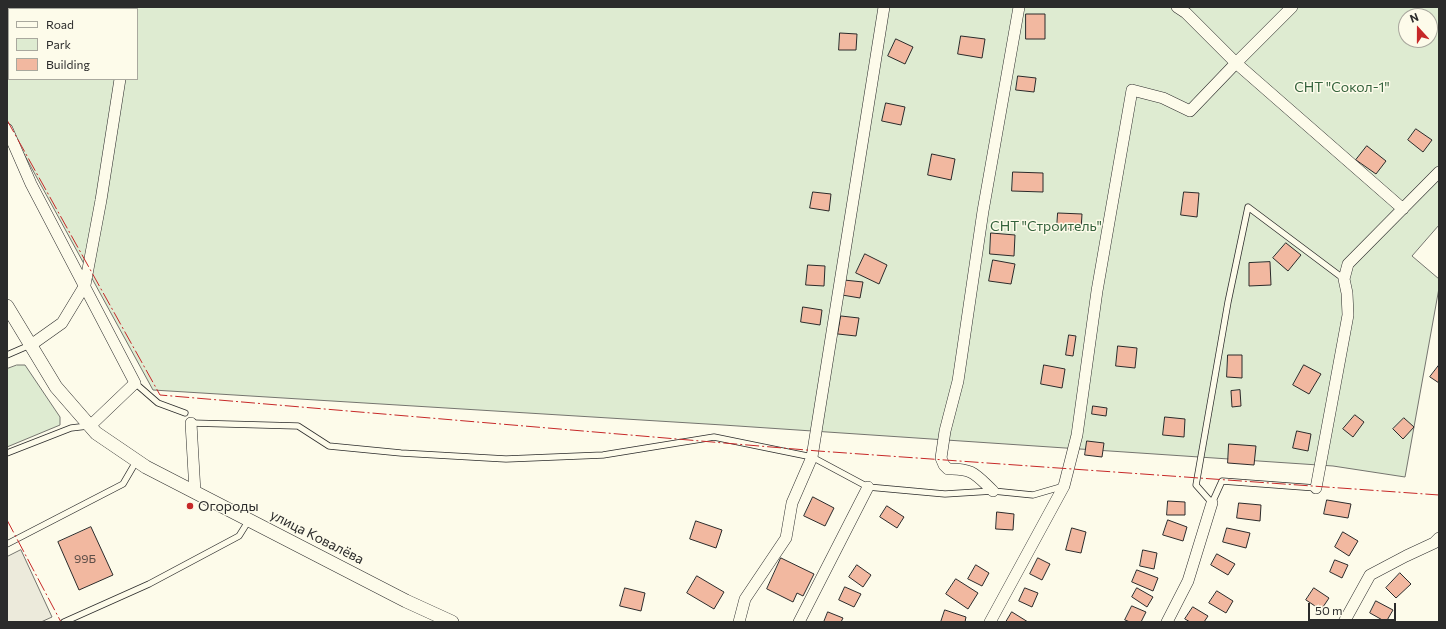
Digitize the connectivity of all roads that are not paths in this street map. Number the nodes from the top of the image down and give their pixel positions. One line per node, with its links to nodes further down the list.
1 (884, 7): 20 (street)
2 (1019, 7): 25 (street)
3 (1177, 7): 5 (street)
4 (1292, 7): 5 (street)
5 (1236, 63): 9 (street); 22 (street)
6 (120, 80): 11 (street)
7 (7, 129): 11 (street)
8 (1439, 172): 9 (street)
9 (1403, 209): 10 (street)
10 (1344, 279): 24 (street); 27 (lane)
11 (85, 285): 13 (street); 15 (street)
12 (7, 306): 13 (street, улица Ковалёва)
13 (31, 345): 14 (lane); 18 (street, улица Ковалёва)
14 (7, 355)
15 (135, 383): 16 (lane); 18 (street)
16 (185, 413)
17 (191, 423): 20 (lane); 26 (street)
18 (90, 426): 19 (lane); 21 (street, улица Ковалёва)
19 (7, 453)
20 (812, 457): 23 (lane); 33 (street)
21 (137, 460): 26 (street, улица Ковалёва); 30 (lane)
22 (1064, 486): 25 (lane); 35 (street)
23 (868, 487): 25 (lane); 34 (street)
24 (1316, 488): 27 (lane)
25 (993, 491)
26 (195, 492): 28 (street, улица Ковалёва)
27 (1212, 503): 36 (street)
28 (249, 520): 31 (street, улица Ковалёва); 32 (lane)
29 (1439, 538): 37 (street)
30 (7, 544)
31 (444, 620)
32 (64, 622)
33 (739, 622)
34 (799, 622)
35 (990, 622)
36 (1167, 622)
37 (1344, 622)

